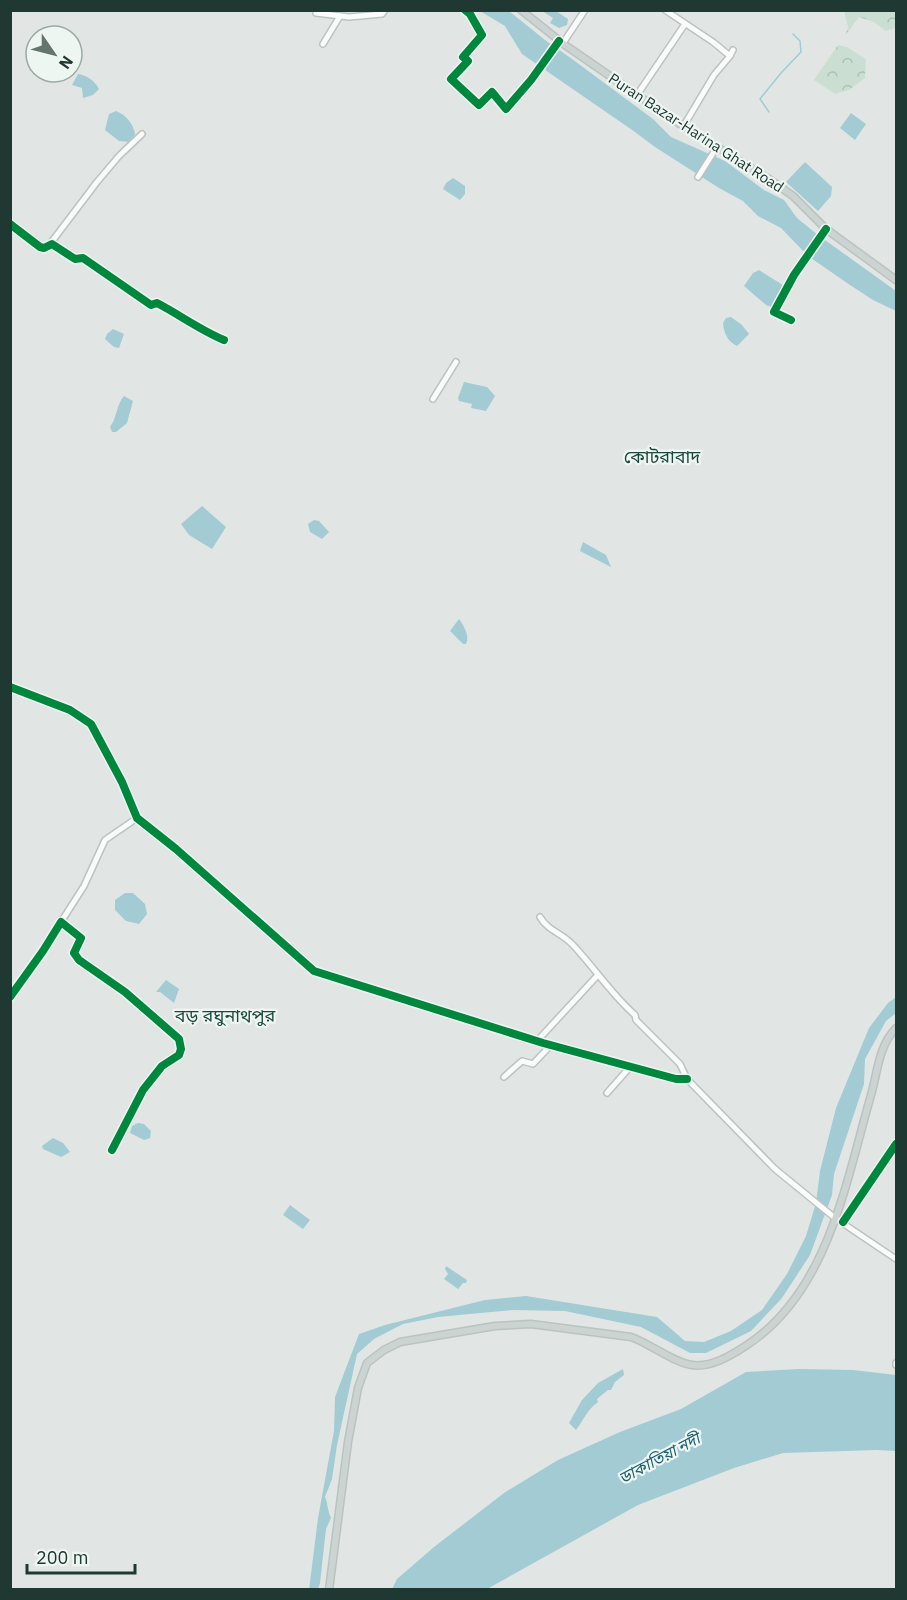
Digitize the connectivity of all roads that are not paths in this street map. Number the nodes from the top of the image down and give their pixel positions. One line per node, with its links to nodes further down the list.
1 (385, 10): 8 (street)
2 (465, 10): 10 (street)
3 (521, 10): 10 (main road, Puran Bazar-Harina Ghat Road)
4 (585, 10): 10 (street)
5 (664, 10): 9 (street)
6 (328, 12): 7 (street); 8 (street)
7 (316, 13)
8 (340, 16): 11 (street)
9 (685, 24): 12 (street); 13 (street)
10 (561, 42): 12 (main road, Puran Bazar-Harina Ghat Road)
11 (323, 44)
12 (638, 95): 13 (main road, Puran Bazar-Harina Ghat Road)
13 (683, 127): 15 (main road, Puran Bazar-Harina Ghat Road)
14 (142, 134): 19 (street)
15 (717, 147): 16 (street); 18 (main road, Puran Bazar-Harina Ghat Road)
16 (698, 177)
17 (10, 224): 19 (street)
18 (826, 229): 20 (main road, Puran Bazar-Harina Ghat Road); 21 (street)
19 (50, 244): 22 (street)
20 (897, 280)
21 (791, 320)
22 (224, 340)
23 (456, 362): 24 (street)
24 (433, 399)
25 (10, 687): 26 (street)
26 (137, 818): 28 (street); 32 (street)
27 (540, 917): 29 (street)
28 (61, 922): 30 (street); 39 (street)
29 (597, 976): 32 (street); 36 (street)
30 (10, 997)
31 (897, 1028): 40 (main road)
32 (538, 1040): 33 (street)
33 (551, 1045): 34 (street); 35 (street)
34 (630, 1067): 36 (street); 37 (street)
35 (504, 1077)
36 (687, 1080): 40 (street)
37 (607, 1093)
38 (897, 1144): 41 (street)
39 (112, 1150)
40 (835, 1218): 41 (street); 43 (main road)
41 (843, 1222): 42 (street)
42 (897, 1259)
43 (329, 1590)

